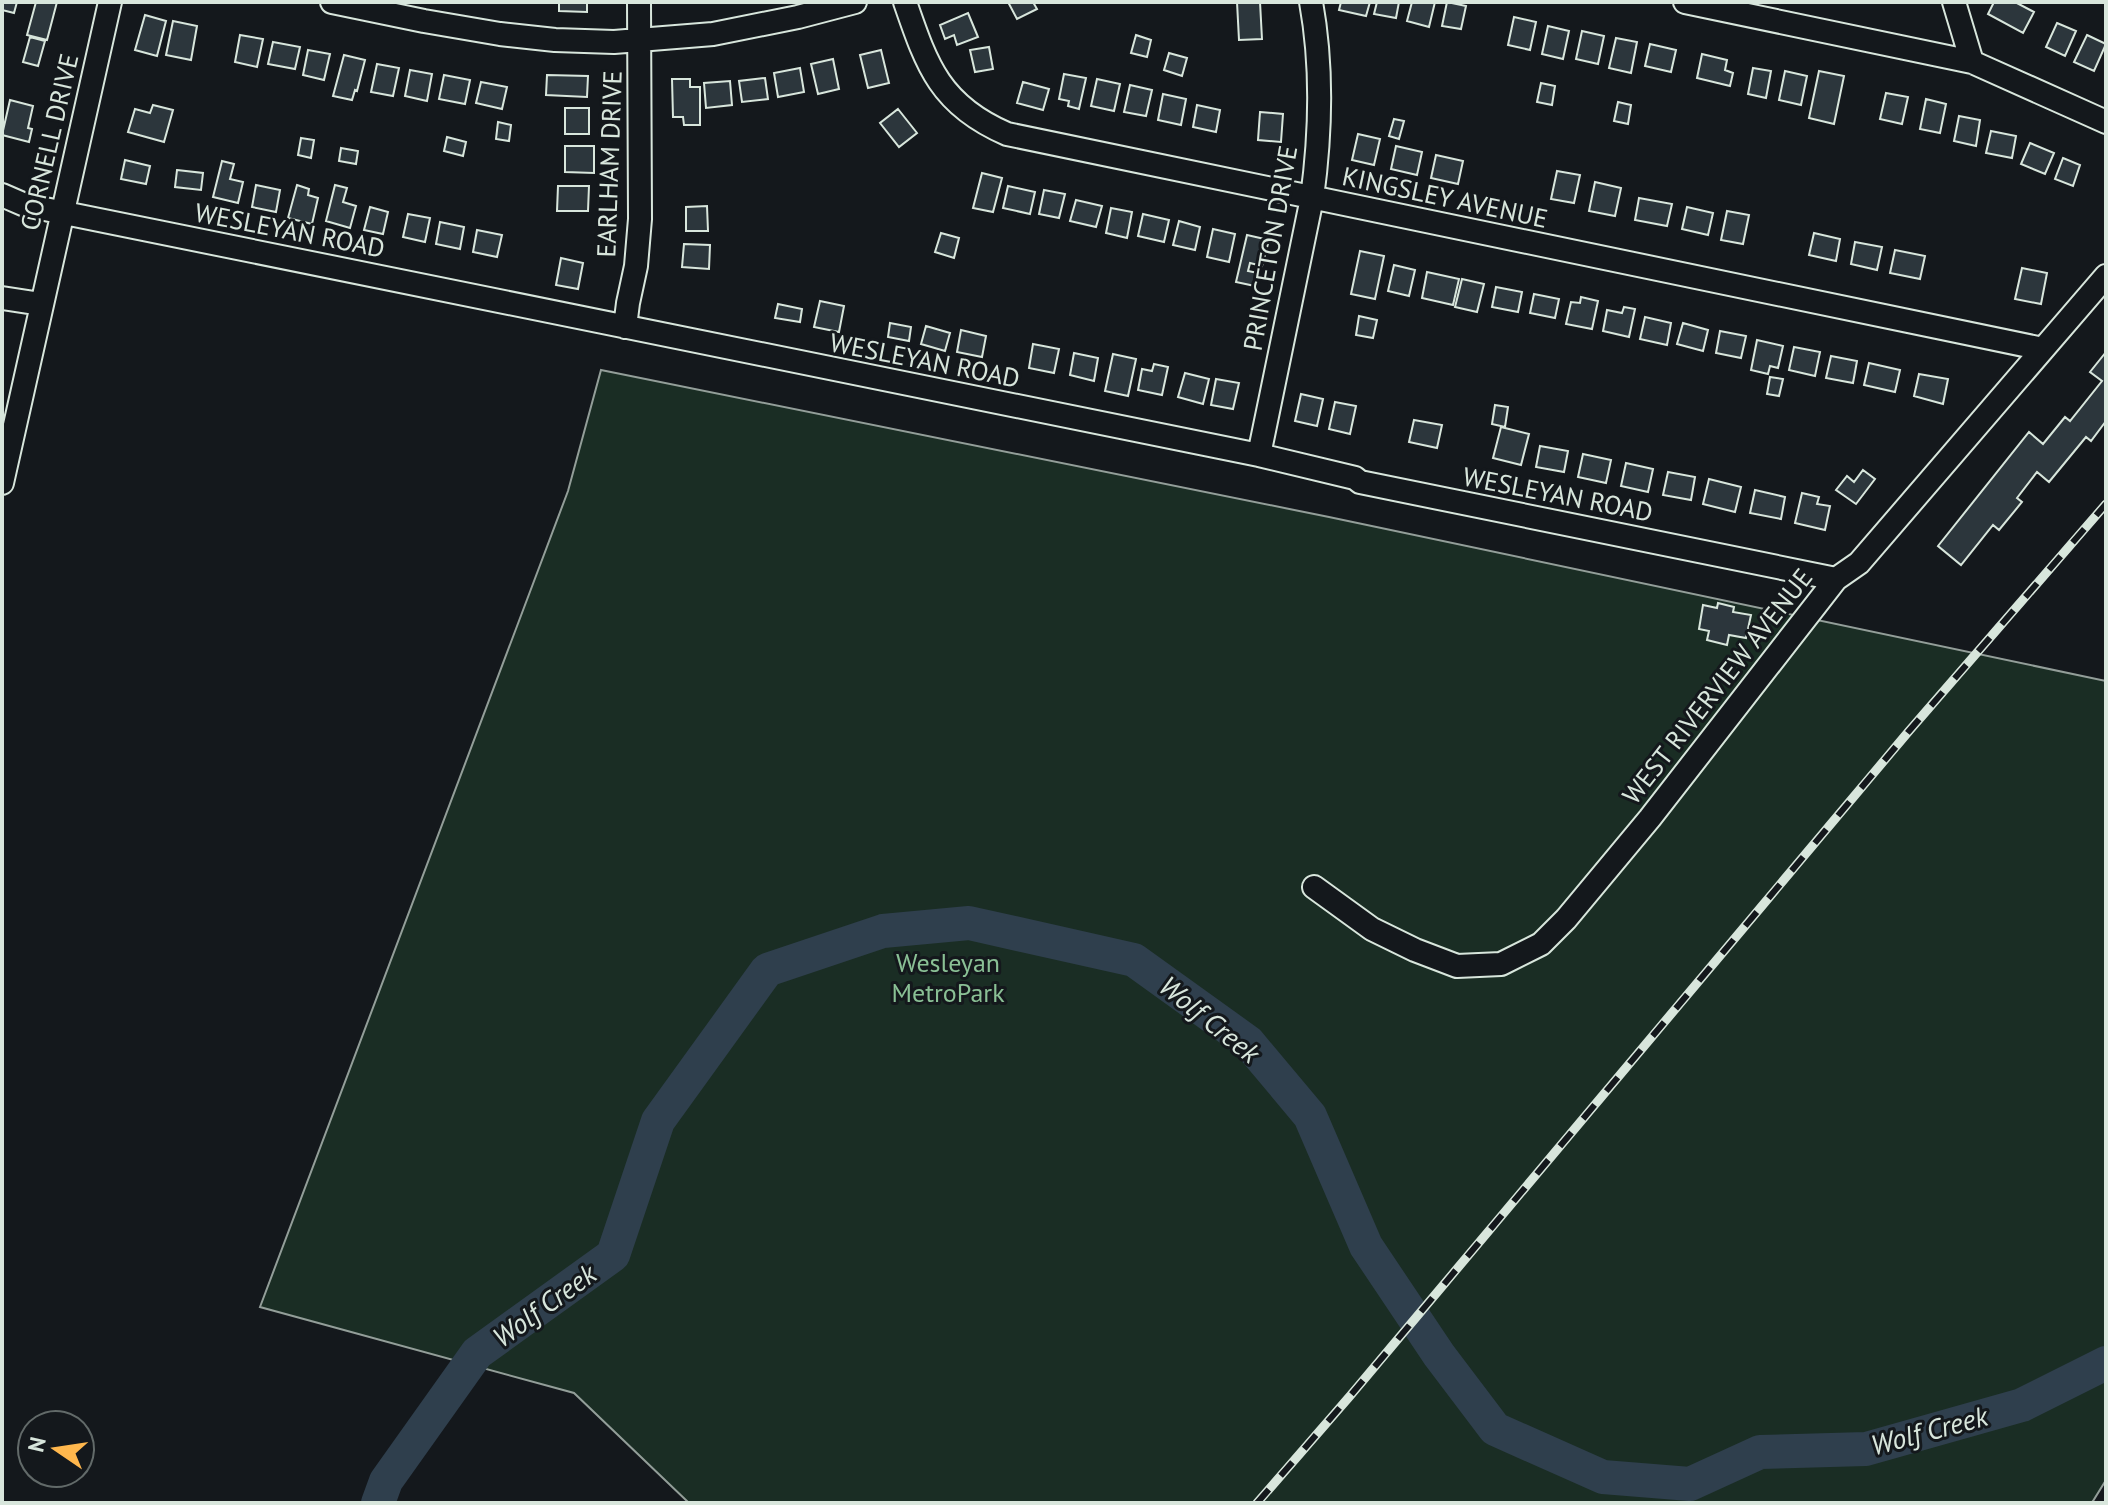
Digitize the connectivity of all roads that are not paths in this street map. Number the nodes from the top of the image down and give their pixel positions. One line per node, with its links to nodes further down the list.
1 (110, 2): 14 (street, CORNELL DRIVE)
2 (332, 2): 9 (street)
3 (639, 2): 9 (street, EARLHAM DRIVE)
4 (855, 2): 9 (street)
5 (905, 2): 13 (street, KINGSLEY AVENUE)
6 (1311, 2): 13 (street, PRINCETON DRIVE)
7 (1685, 2): 10 (street)
8 (1954, 2): 10 (street)
9 (640, 39): 18 (street, EARLHAM DRIVE)
10 (1972, 62): 11 (street)
11 (2106, 122)
12 (2, 195): 14 (street, WESLEYAN ROAD)
13 (1312, 198): 19 (street, KINGSLEY AVENUE); 20 (street, PRINCETON DRIVE)
14 (62, 213): 17 (street, CORNELL DRIVE); 18 (street, WESLEYAN ROAD)
15 (2106, 276): 19 (street, WEST RIVERVIEW AVENUE)
16 (2, 298): 17 (street)
17 (41, 304): 21 (street, CORNELL DRIVE)
18 (625, 327): 20 (street, WESLEYAN ROAD)
19 (2043, 349): 22 (street, WEST RIVERVIEW AVENUE)
20 (1259, 455): 22 (street, WESLEYAN ROAD)
21 (2, 483)
22 (1836, 579): 23 (street, WEST RIVERVIEW AVENUE)
23 (1314, 887)

